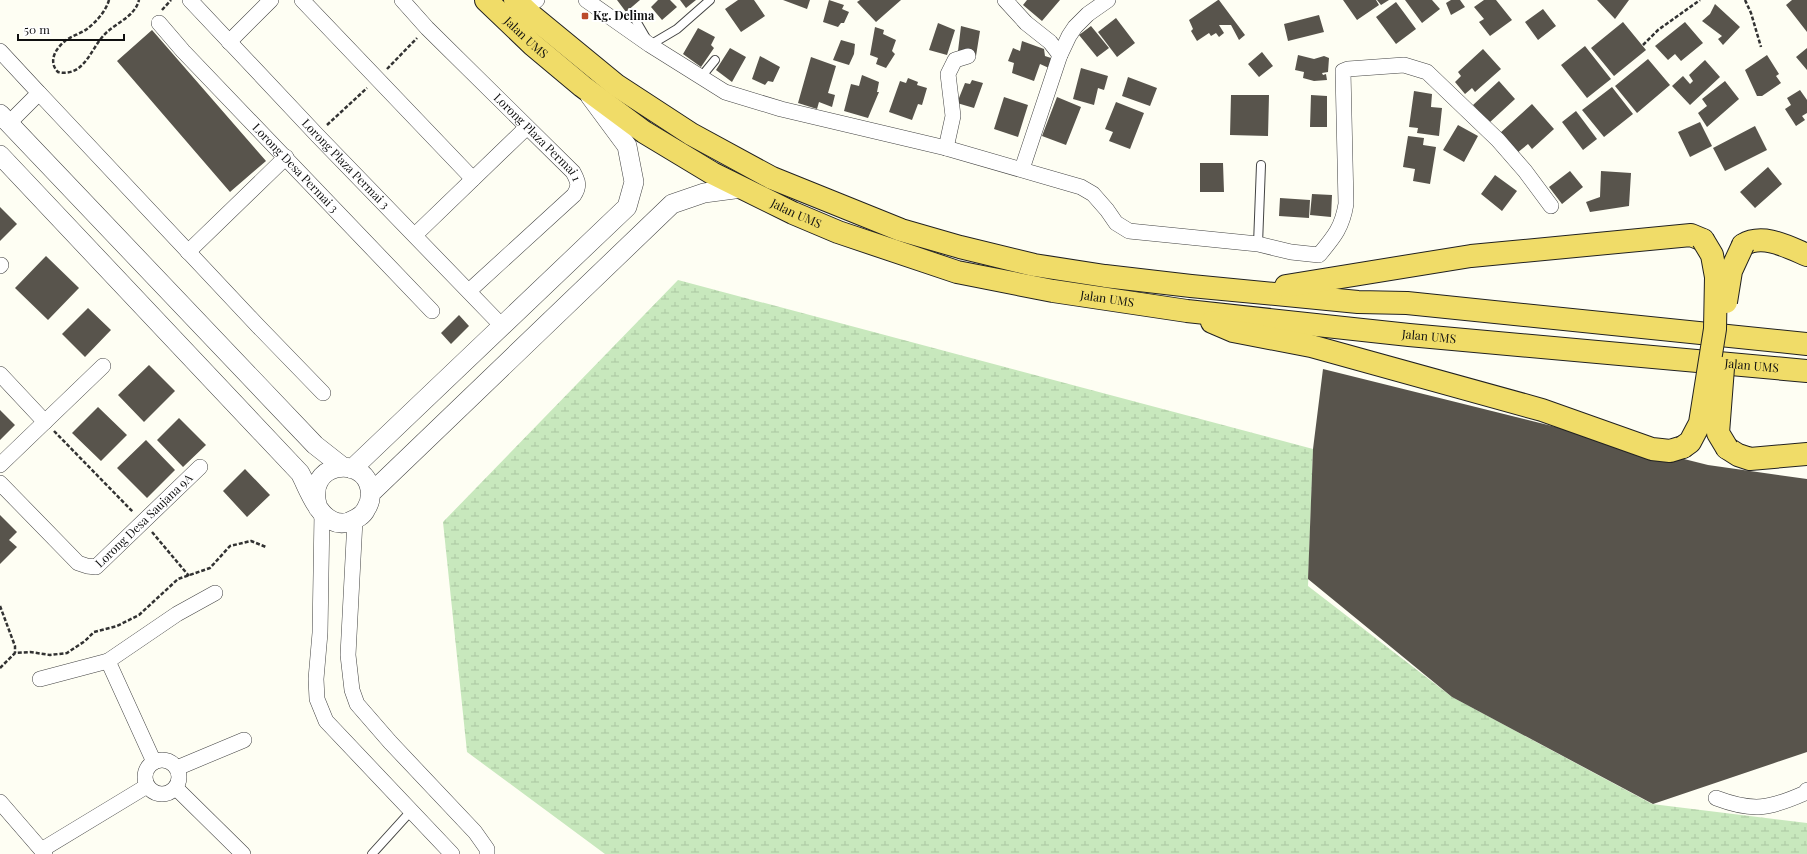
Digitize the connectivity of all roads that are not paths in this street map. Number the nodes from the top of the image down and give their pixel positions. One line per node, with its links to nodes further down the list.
1 (190, 0): 13 (street, Lorong Plaza Permai 3)
2 (271, 0): 13 (street)
3 (302, 0): 29 (street)
4 (402, 0): 23 (street, Lorong Plaza Permai 1)
5 (486, 0): 20 (highway, Jalan UMS)
6 (586, 0): 14 (street)
7 (710, 0): 14 (lane)
8 (1005, 0): 16 (street)
9 (1108, 0): 16 (street)
10 (526, 3): 37 (highway, Jalan UMS)
11 (632, 14): 14 (lane)
12 (159, 23): 26 (street, Lorong Desa Permai 3)
13 (229, 42): 32 (street, Lorong Plaza Permai 3)
14 (650, 45): 19 (street)
15 (0, 51): 21 (street)
16 (1060, 55): 28 (street)
17 (968, 56): 24 (street)
18 (715, 60): 19 (lane)
19 (701, 77): 24 (street)
20 (582, 86): 30 (highway, Jalan UMS); 40 (street)
21 (39, 93): 22 (street); 34 (street)
22 (4, 119): 50 (street)
23 (527, 127): 29 (street); 36 (street, Lorong Plaza Permai 1)
24 (946, 148): 28 (street)
25 (0, 155): 53 (street)
26 (286, 157): 34 (street); 38 (street, Lorong Desa Permai 3)
27 (1261, 165): 33 (lane)
28 (1022, 169): 33 (street)
29 (473, 179): 32 (street)
30 (742, 188): 39 (highway, Jalan UMS); 52 (street)
31 (1551, 206): 33 (street)
32 (415, 235): 36 (street, Lorong Plaza Permai 3)
33 (1258, 244)
34 (188, 252): 45 (street)
35 (1807, 255): 47 (highway, bridge)
36 (469, 292): 40 (street, Lorong Plaza Permai 3)
37 (1252, 292): 39 (highway, bridge); 41 (highway, Jalan UMS)
38 (432, 311)
39 (1187, 311): 43 (highway, Jalan UMS)
40 (502, 326): 50 (street)
41 (1807, 344)
42 (104, 366): 46 (street)
43 (1807, 371)
44 (0, 374): 46 (street)
45 (323, 393)
46 (45, 422): 48 (street)
47 (1807, 454)
48 (0, 465)
49 (200, 467): 51 (street, Lorong Desa Saujana 9A)
50 (347, 468): 52 (street); 53 (street)
51 (0, 483)
52 (370, 494): 54 (street)
53 (320, 510): 54 (street); 66 (street)
54 (355, 520): 71 (street)
55 (215, 593): 56 (street)
56 (108, 661): 57 (street); 59 (street)
57 (40, 679)
58 (244, 740): 60 (street)
59 (154, 762): 60 (street); 61 (street)
60 (177, 768): 62 (street)
61 (147, 786): 62 (street); 67 (street)
62 (176, 788): 68 (street)
63 (1807, 790): 64 (street)
64 (1716, 798)
65 (0, 802): 67 (street)
66 (411, 811): 69 (lane); 70 (street)
67 (44, 852)
68 (243, 854)
69 (372, 854)
70 (452, 854)
71 (487, 854)

